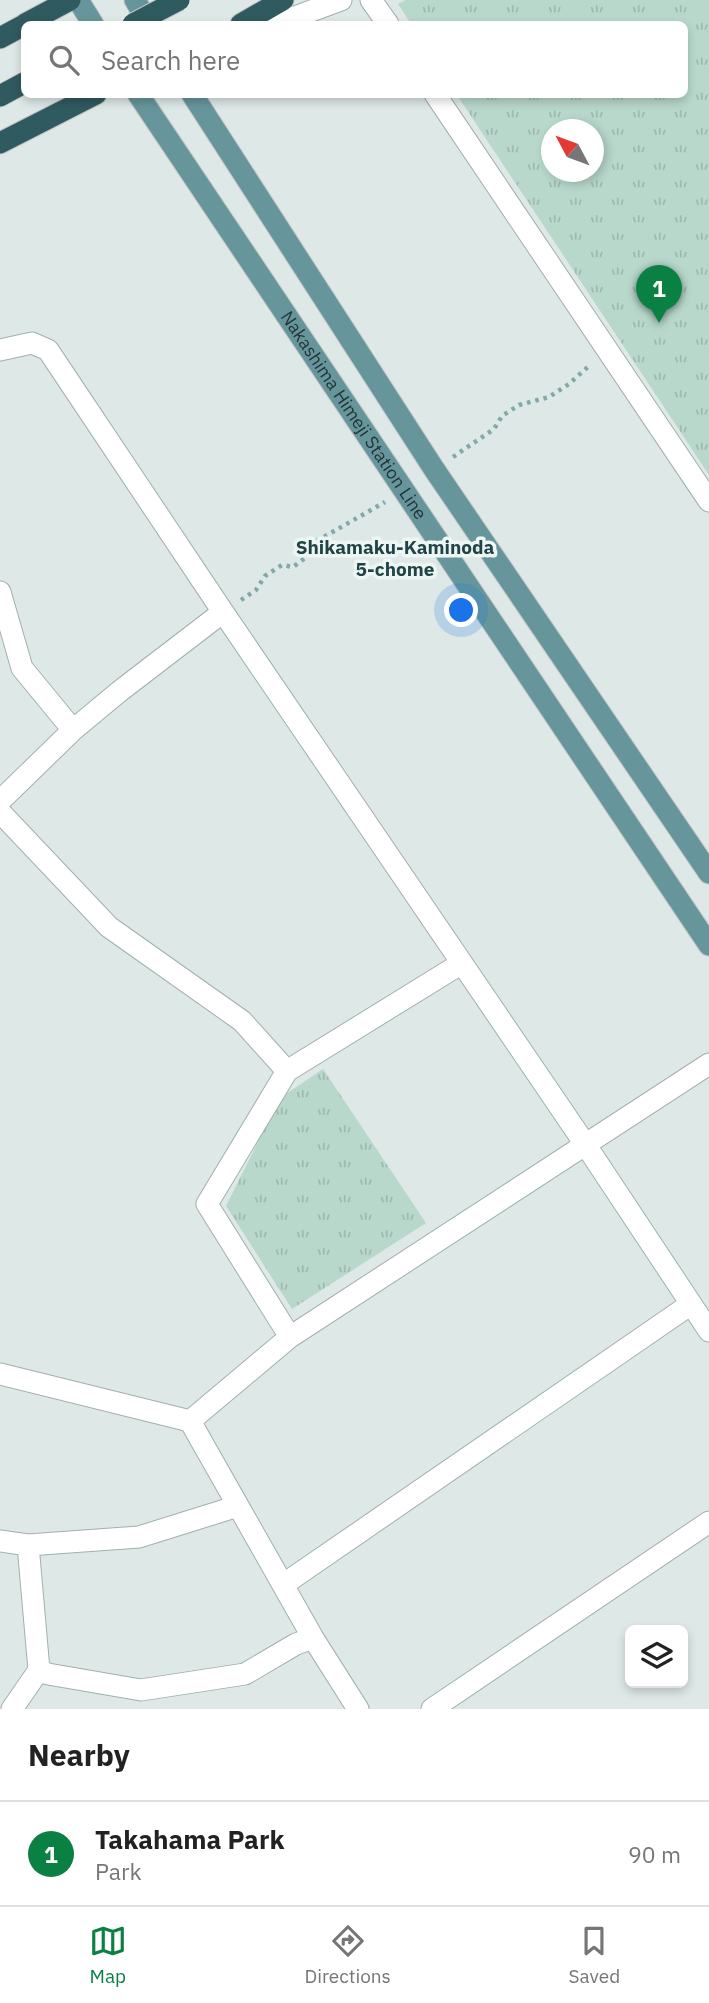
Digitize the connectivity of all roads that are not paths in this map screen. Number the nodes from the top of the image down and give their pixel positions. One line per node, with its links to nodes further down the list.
1 (70, 0): 8 (highway)
2 (78, 0): 9 (main road)
3 (135, 0): 11 (main road)
4 (179, 0): 10 (highway, bridge)
5 (283, 0): 12 (highway)
6 (341, 0): 13 (street)
7 (371, 0): 14 (street)
8 (32, 21)
9 (91, 21)
10 (139, 21)
11 (147, 21)
12 (246, 21)
13 (284, 21)
14 (386, 21)
15 (21, 27): 16 (highway)
16 (0, 38)
17 (21, 85): 18 (highway)
18 (0, 96)
19 (88, 98): 23 (highway)
20 (141, 98): 32 (main road, Nakashima Himeji Station Line)
21 (195, 98): 31 (main road, Nakashima Himeji Station Line)
22 (438, 98): 25 (street)
23 (0, 143)
24 (0, 350): 27 (street)
25 (709, 501)
26 (0, 592): 28 (street)
27 (222, 612): 28 (street); 33 (street)
28 (73, 730): 29 (street)
29 (0, 801)
30 (0, 812): 35 (street)
31 (709, 873)
32 (709, 945)
33 (462, 963): 35 (street); 36 (street)
34 (709, 1064): 36 (street)
35 (287, 1071): 39 (street)
36 (585, 1144): 37 (street); 39 (street)
37 (691, 1304): 38 (street); 46 (street)
38 (709, 1331)
39 (290, 1337): 41 (street)
40 (0, 1374): 41 (street)
41 (190, 1420): 42 (street)
42 (238, 1506): 45 (street); 46 (street)
43 (709, 1522): 51 (street)
44 (0, 1541): 45 (street)
45 (29, 1545): 48 (street)
46 (284, 1584): 47 (street)
47 (313, 1638): 48 (street); 50 (street)
48 (39, 1671): 49 (street)
49 (12, 1709)
50 (358, 1709)
51 (432, 1709)

